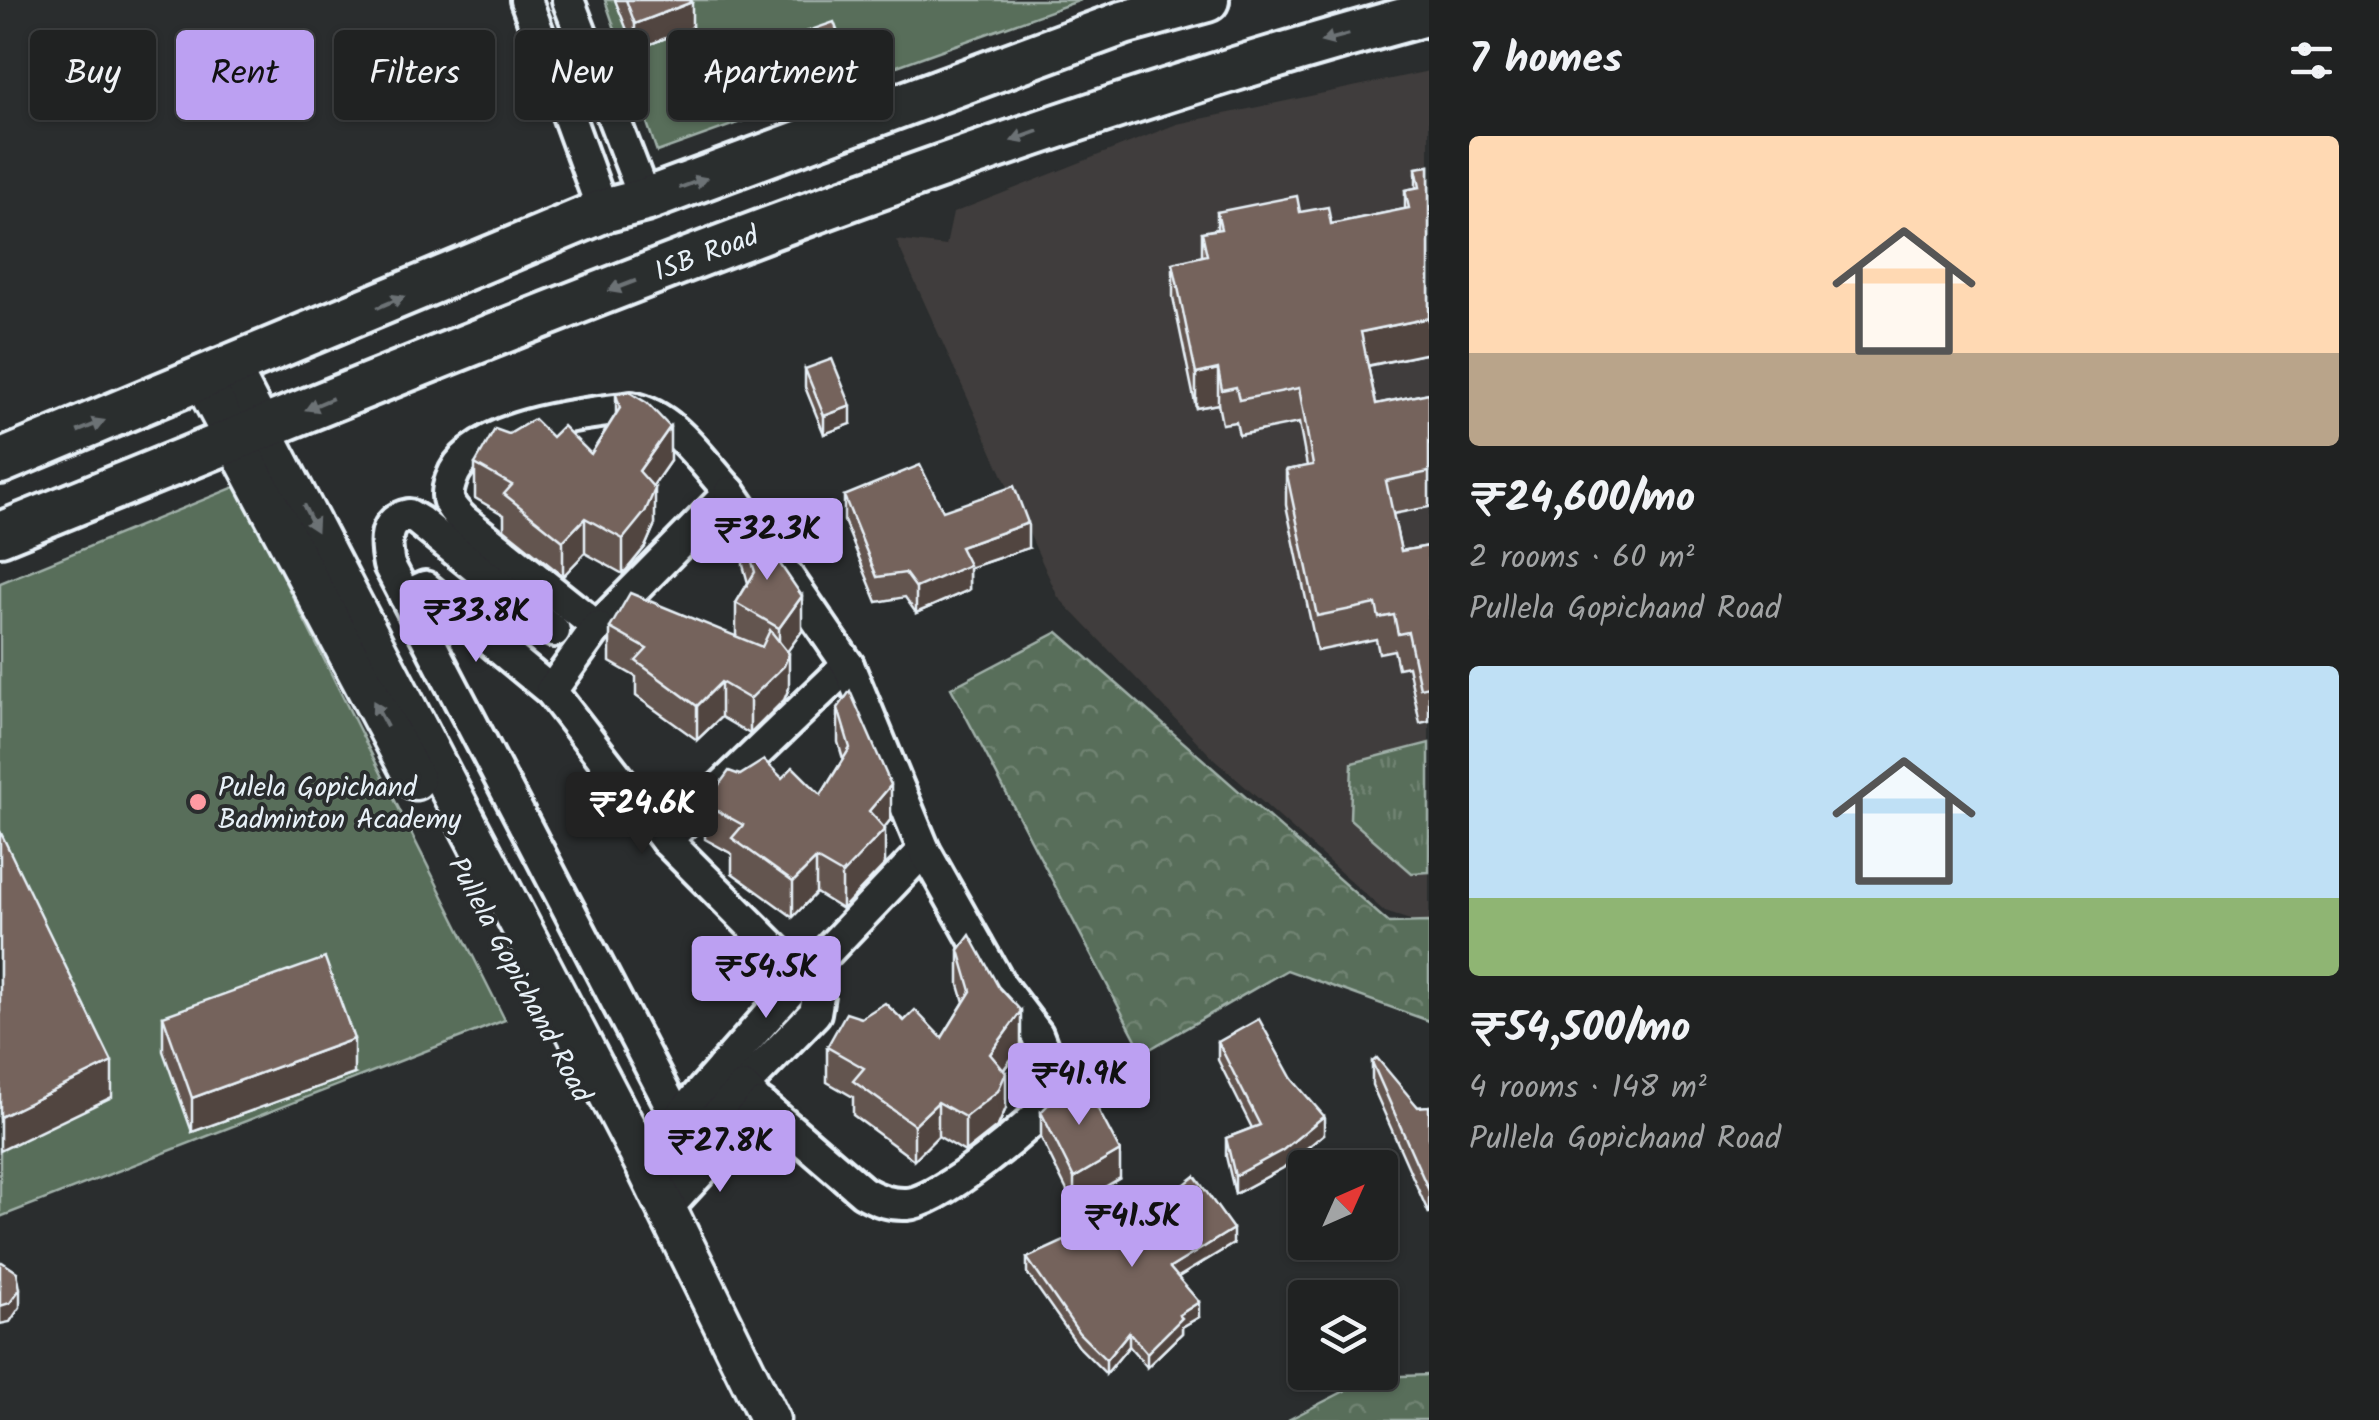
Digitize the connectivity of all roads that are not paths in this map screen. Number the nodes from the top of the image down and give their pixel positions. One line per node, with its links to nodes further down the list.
1 (526, 0): 6 (street)
2 (568, 0): 5 (street)
3 (1207, 0): 5 (main road, one-way to 3)
4 (1429, 12): 8 (main road, ISB Road, one-way to 8)
5 (645, 200): 6 (main road)
6 (603, 211): 7 (main road, one-way to 6)
7 (217, 376): 8 (street, Pullela Gopichand Road); 9 (main road, one-way to 7)
8 (249, 434): 11 (main road, ISB Road); 19 (street, Pullela Gopichand Road)
9 (0, 462)
10 (730, 492): 13 (street); 13 (street); 15 (street)
11 (0, 534)
12 (405, 596): 14 (street); 16 (street); 22 (street)
13 (598, 626): 16 (street)
14 (554, 630)
15 (848, 665): 17 (street); 18 (street)
16 (551, 690): 17 (street)
17 (666, 840): 20 (street)
18 (924, 850): 20 (street); 21 (street)
19 (520, 953): 23 (street, Pullela Gopichand Road); 23 (street, Pullela Gopichand Road)
20 (797, 984): 21 (street)
21 (742, 1087): 22 (street); 23 (street)
22 (678, 1118): 23 (street)
23 (659, 1203): 24 (street, Pullela Gopichand Road); 25 (street, Pullela Gopichand Road)
24 (750, 1420)
25 (770, 1420)

